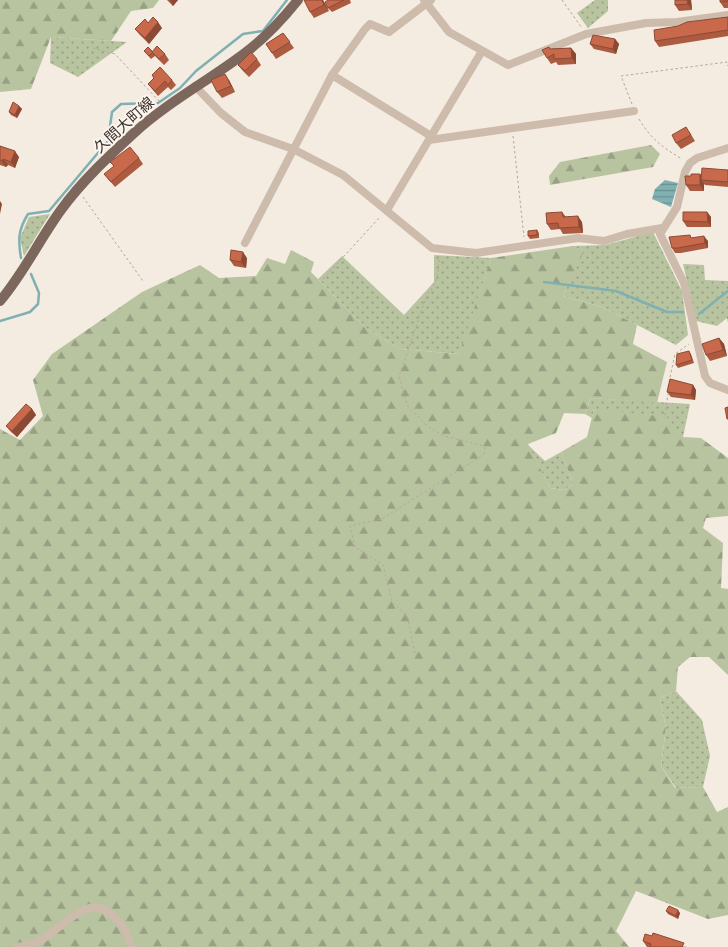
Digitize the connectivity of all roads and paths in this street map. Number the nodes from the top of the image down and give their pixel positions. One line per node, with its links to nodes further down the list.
1 (298, 0): 10 (main road, 久間大町線)
2 (562, 0): 5 (path)
3 (428, 1): 7 (street); 9 (street)
4 (728, 15): 5 (street)
5 (586, 34): 7 (street)
6 (93, 48): 11 (path)
7 (482, 51): 14 (street)
8 (728, 66): 12 (path)
9 (332, 75): 14 (street); 16 (street)
10 (195, 86): 16 (street); 18 (main road, 久間大町線)
11 (156, 98)
12 (634, 112): 13 (street); 17 (path)
13 (512, 128): 14 (street); 22 (path)
14 (430, 138): 19 (street)
15 (728, 148): 17 (street)
16 (293, 149): 19 (street); 21 (street)
17 (690, 163): 20 (street)
18 (78, 190): 25 (path); 26 (main road, 久間大町線)
19 (387, 210): 23 (street); 24 (path)
20 (662, 228): 22 (street); 27 (street)
21 (245, 243)
22 (525, 246): 23 (street)
23 (439, 250): 30 (path)
24 (323, 279)
25 (143, 281)
26 (0, 301)
27 (695, 338): 28 (street); 29 (path)
28 (728, 390)
29 (665, 415)
30 (416, 658)
31 (17, 947): 32 (street)
32 (132, 947)

